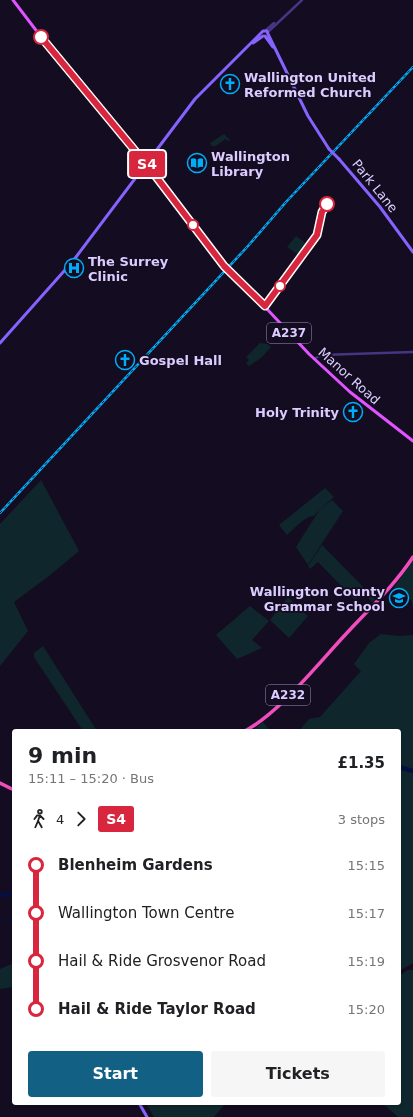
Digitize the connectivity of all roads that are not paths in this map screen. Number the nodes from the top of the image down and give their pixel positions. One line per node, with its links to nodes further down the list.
1 (13, 0): 4 (main road, A237)
2 (302, 0): 3 (street)
3 (265, 33): 4 (main road); 5 (main road, Park Lane, bridge)
4 (147, 164): 6 (main road); 8 (main road, Manor Road / A237)
5 (413, 252)
6 (0, 343)
7 (413, 352): 8 (street)
8 (314, 360): 9 (main road, Manor Road / A237)
9 (413, 441)
10 (413, 557): 11 (highway, A232)
11 (248, 729)
12 (0, 783): 13 (highway)
13 (12, 789)
14 (140, 1105): 15 (main road)
15 (146, 1117)

